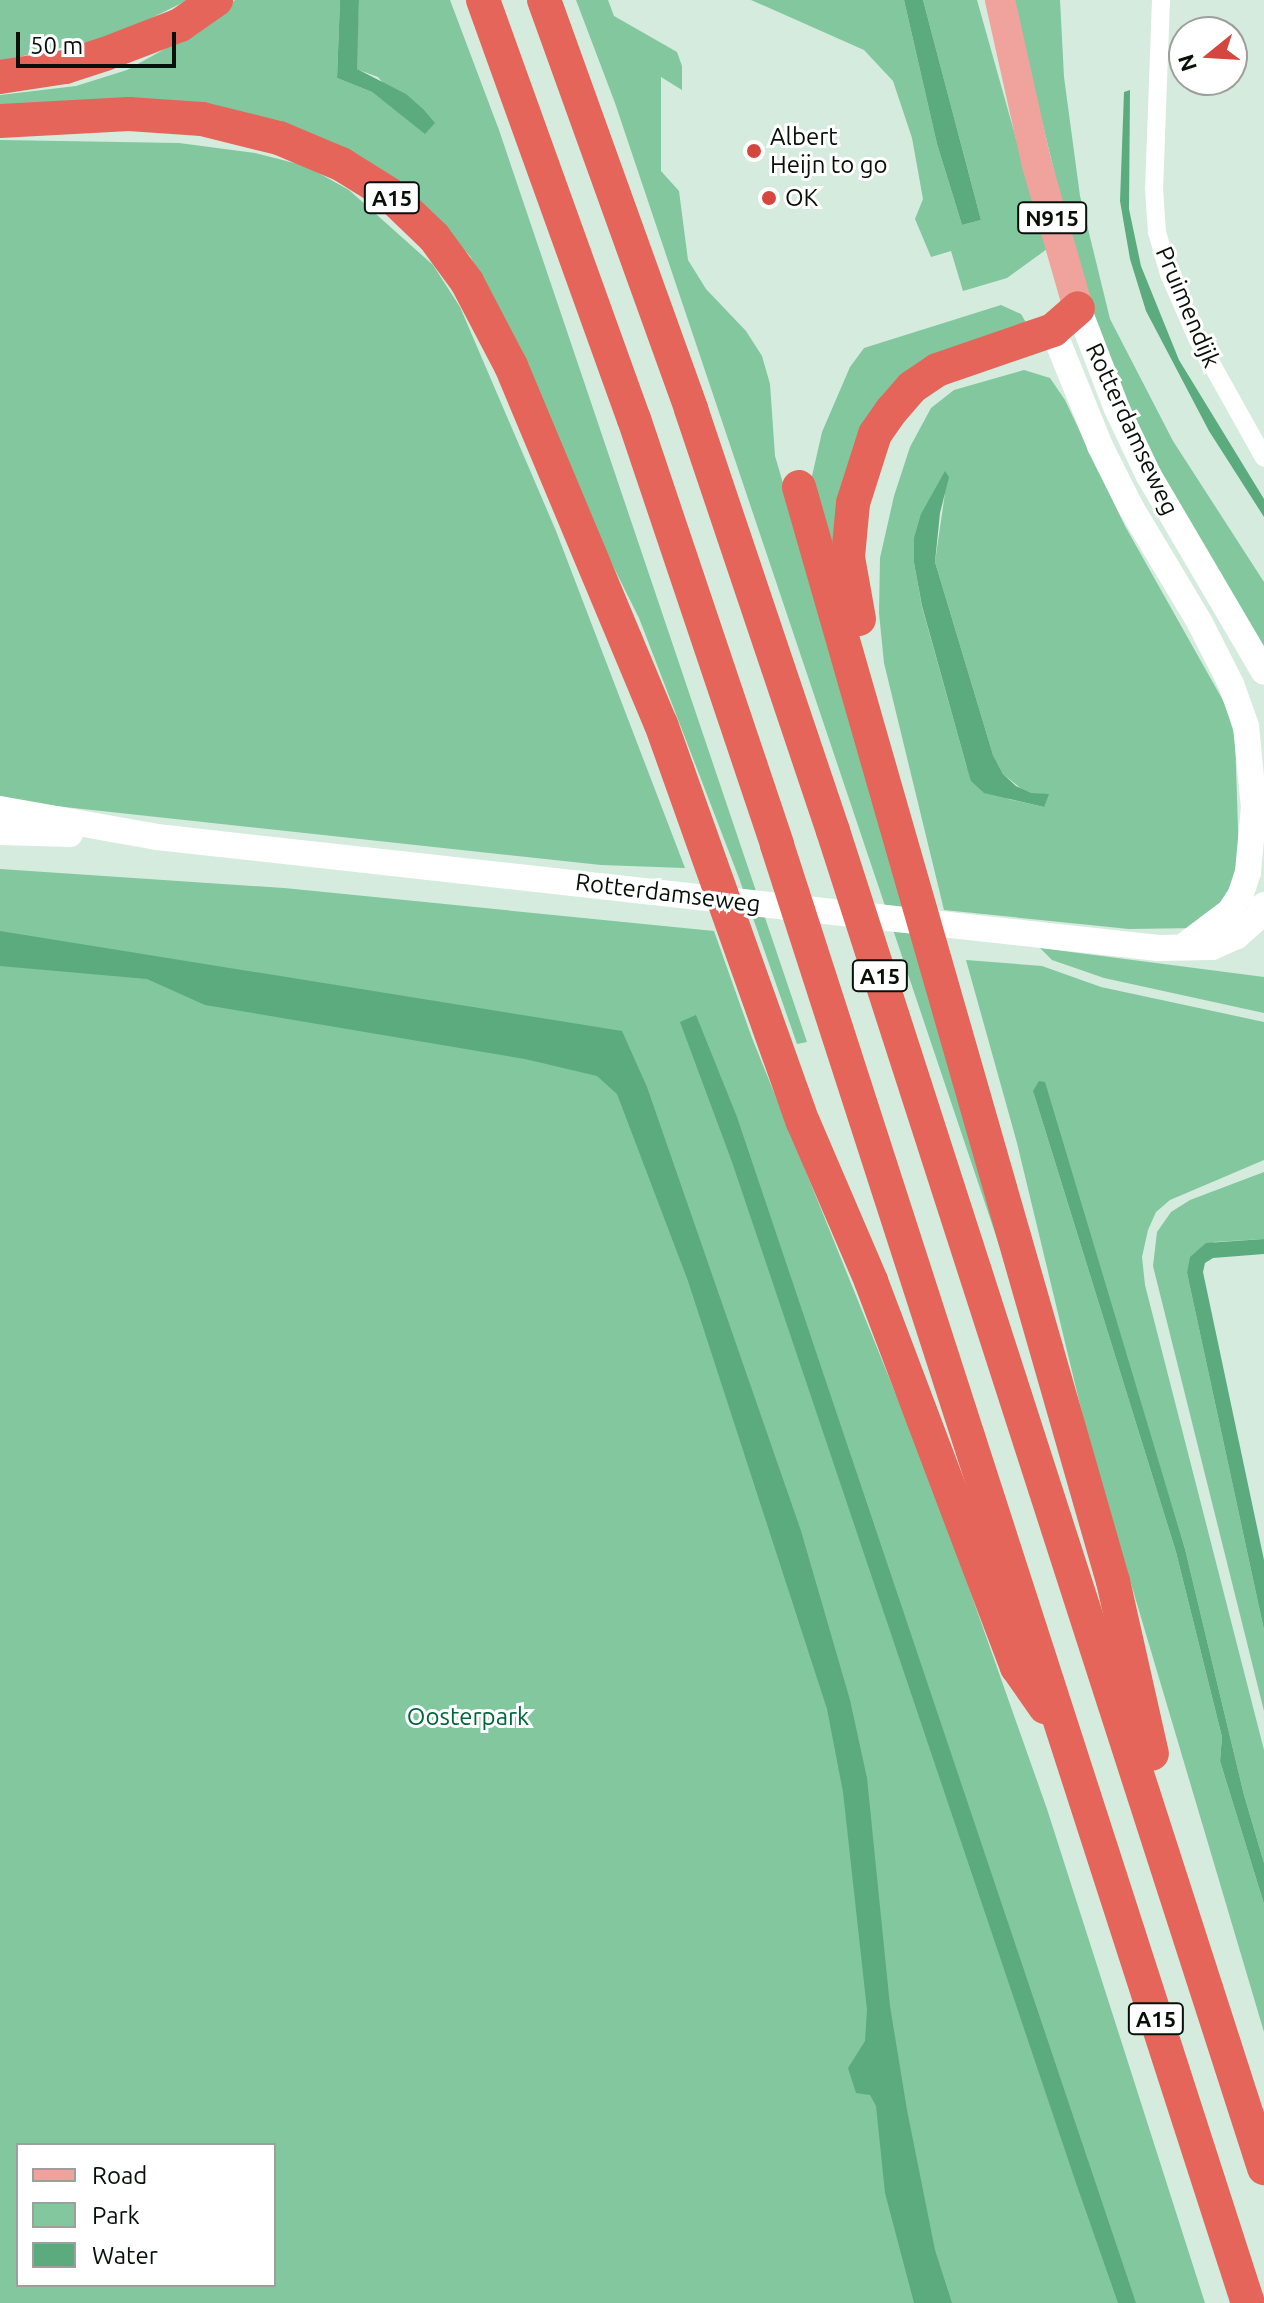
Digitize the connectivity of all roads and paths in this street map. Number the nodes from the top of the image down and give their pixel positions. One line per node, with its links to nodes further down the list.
1 (216, 0): 6 (highway)
2 (483, 0): 18 (highway, A15)
3 (544, 0): 19 (highway, A15)
4 (1000, 0): 8 (main road, N915)
5 (1161, 0): 9 (street, Pruimendijk)
6 (0, 77)
7 (0, 121): 18 (highway, A15)
8 (1065, 319): 11 (main road, Rotterdamseweg); 15 (highway, A15); 17 (main road, Rotterdamseweg)
9 (1264, 458)
10 (799, 487): 15 (highway, A15)
11 (1264, 672)
12 (0, 809): 14 (main road, Rotterdamseweg)
13 (0, 832): 14 (main road, Rotterdamseweg)
14 (157, 837): 17 (main road, Rotterdamseweg)
15 (909, 870): 19 (highway, A15)
16 (1264, 905): 17 (main road, Rotterdamseweg)
17 (1180, 949)
18 (1065, 1735): 21 (highway, A15)
19 (1197, 1959): 20 (highway, A15)
20 (1264, 2168)
21 (1248, 2303)

